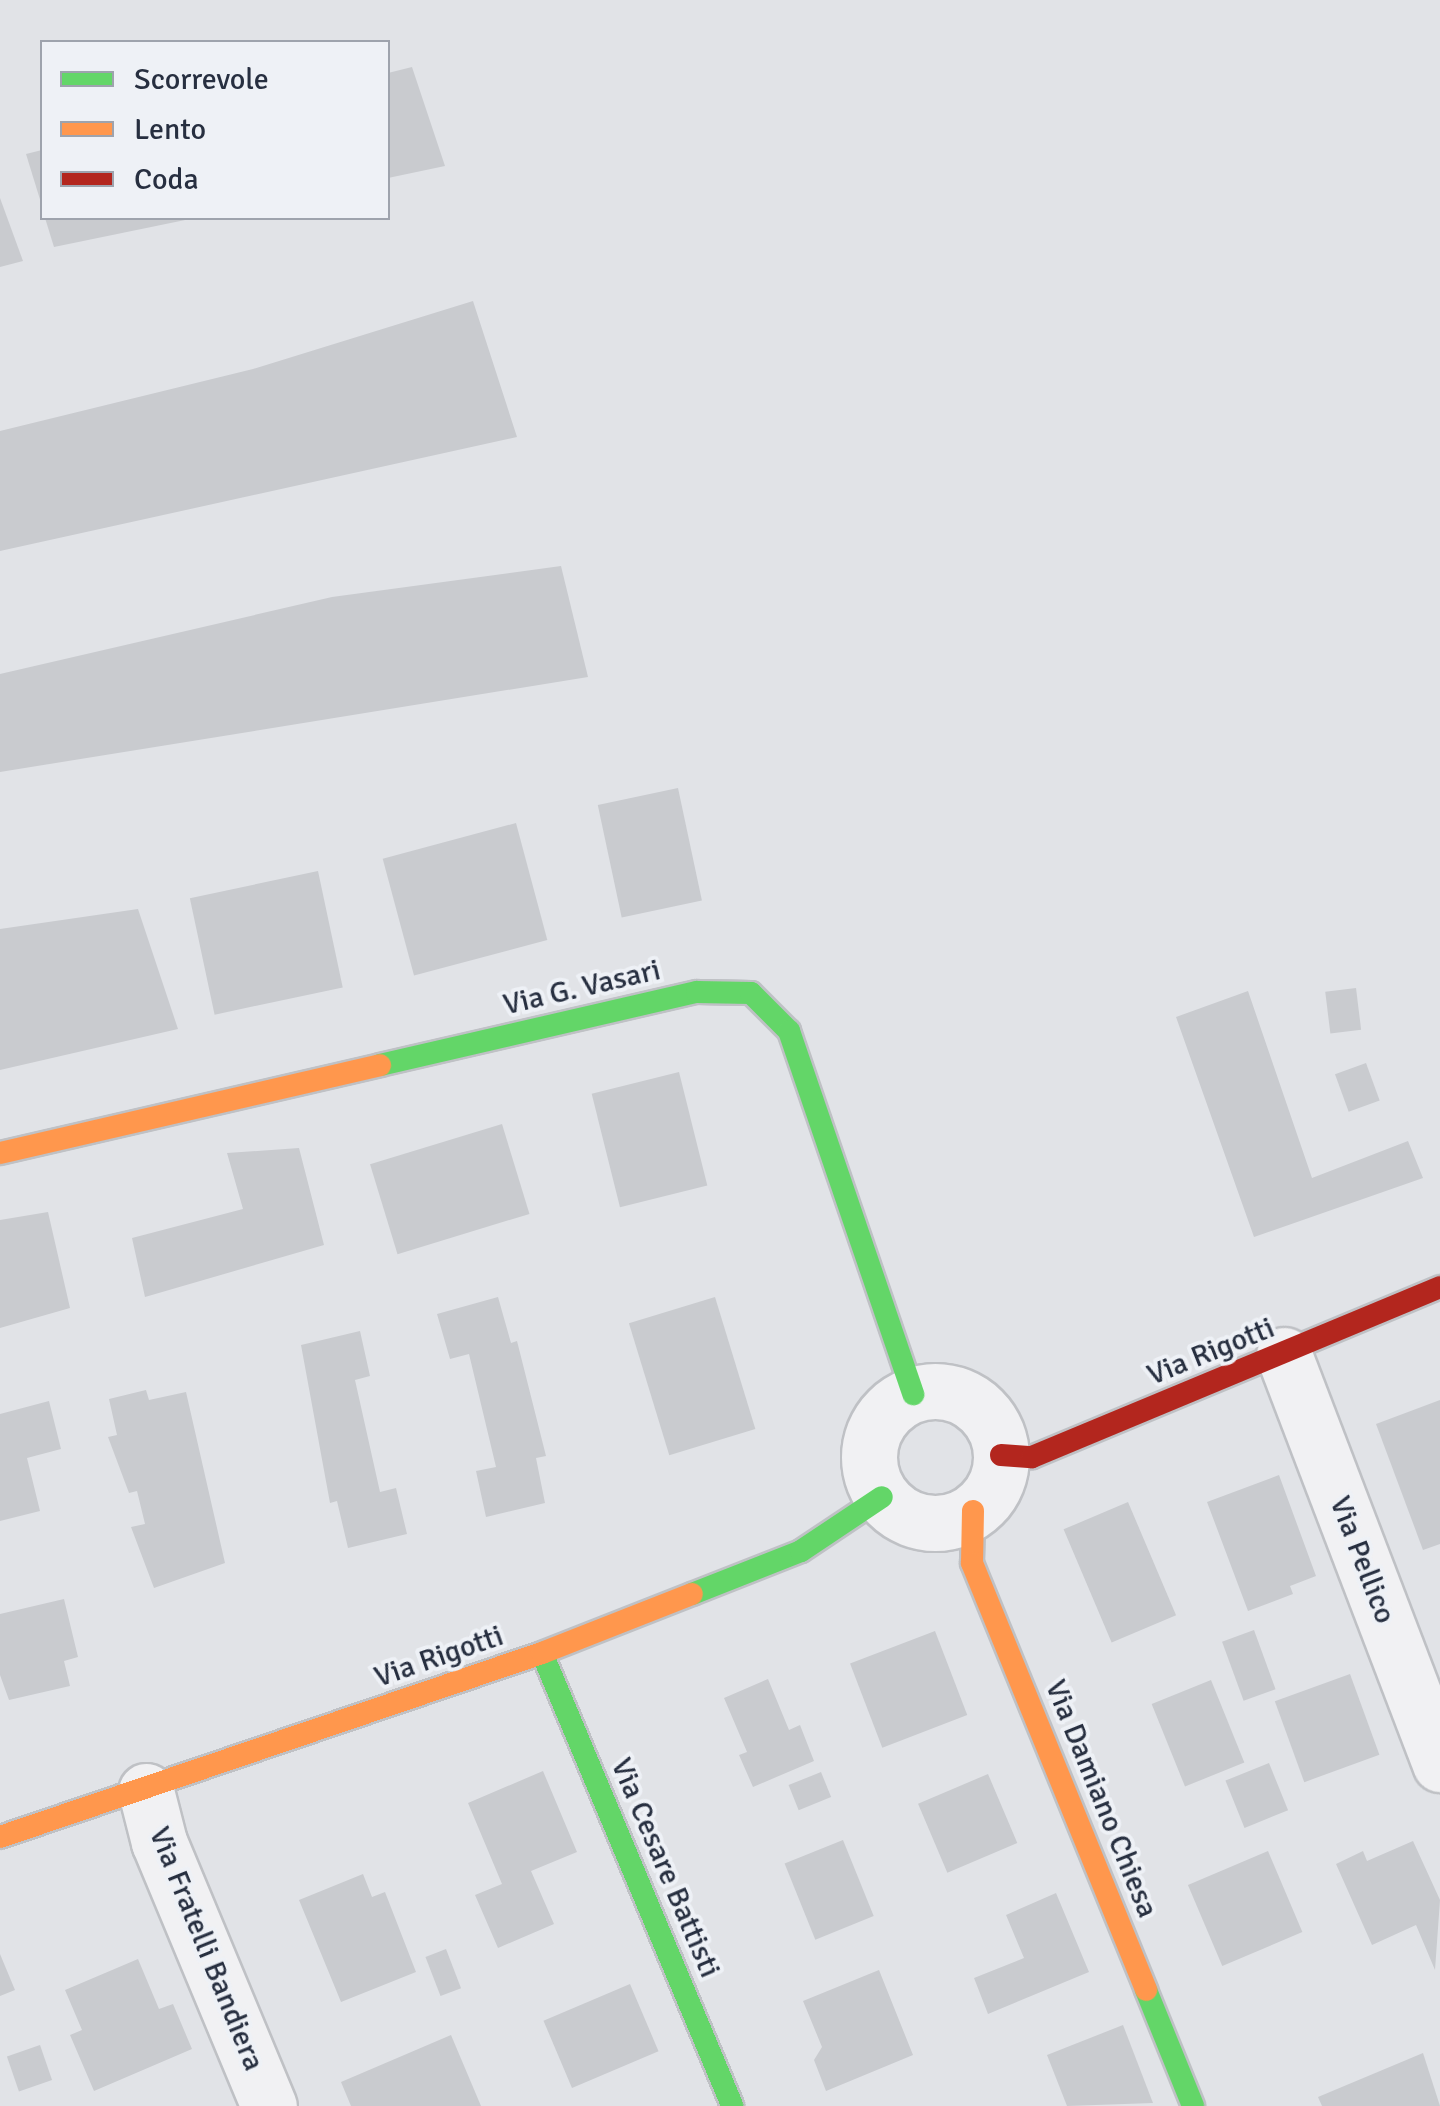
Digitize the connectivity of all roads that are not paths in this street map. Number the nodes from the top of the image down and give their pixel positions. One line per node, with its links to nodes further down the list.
1 (0, 1153): 4 (street, Via G. Vasari)
2 (1440, 1288): 3 (street, Via Rigotti)
3 (1284, 1355): 5 (street, Via Rigotti); 9 (street, Via Pellico)
4 (913, 1394): 5 (street); 6 (street)
5 (1001, 1455): 7 (street)
6 (882, 1497): 7 (street); 8 (street, Via Rigotti)
7 (973, 1511): 14 (street, Via Damiano Chiesa)
8 (542, 1653): 10 (street, Via Rigotti); 13 (street, Via Cesare Battisti)
9 (1440, 1764)
10 (146, 1792): 11 (street, Via Rigotti); 12 (street, Via Fratelli Bandiera)
11 (0, 1837)
12 (269, 2106)
13 (732, 2106)
14 (1194, 2106)

